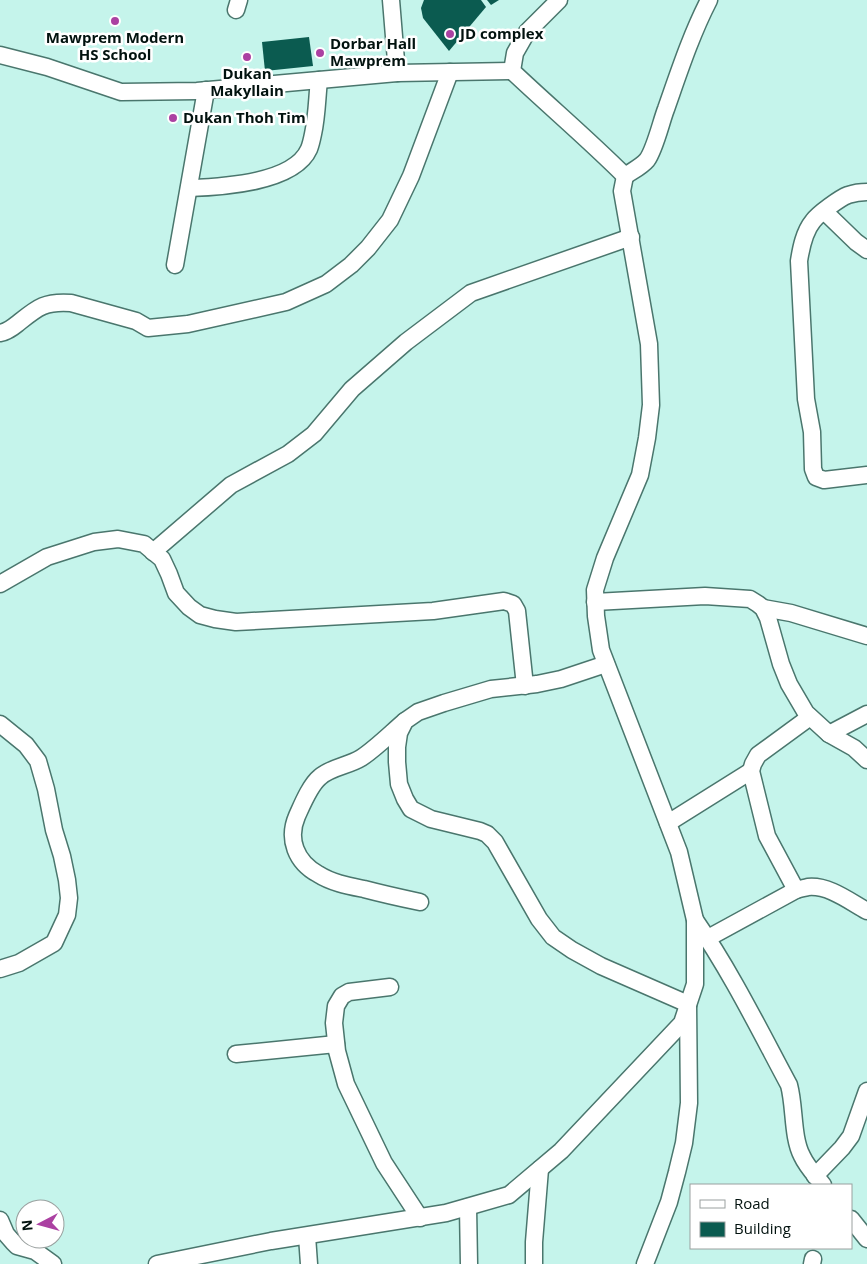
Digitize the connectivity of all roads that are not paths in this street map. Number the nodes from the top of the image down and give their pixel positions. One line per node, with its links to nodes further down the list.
1 (391, 0): 7 (street)
2 (559, 0): 5 (street)
3 (709, 0): 10 (street)
4 (0, 55): 9 (street)
5 (512, 71): 6 (street); 10 (street)
6 (450, 72): 7 (street); 17 (street)
7 (397, 73): 8 (street)
8 (319, 80): 9 (street); 11 (street)
9 (206, 90): 11 (street)
10 (625, 176): 14 (street)
11 (189, 188): 16 (street)
12 (867, 192): 13 (street)
13 (824, 211): 15 (street); 18 (street)
14 (631, 236): 19 (street); 21 (street)
15 (867, 250)
16 (175, 266)
17 (0, 333)
18 (867, 475)
19 (153, 552): 20 (street); 25 (street)
20 (0, 584)
21 (595, 602): 22 (street); 24 (street)
22 (763, 608): 23 (street); 27 (street)
23 (867, 636)
24 (606, 664): 25 (street); 33 (street)
25 (525, 686): 28 (street)
26 (867, 714): 30 (street)
27 (810, 717): 30 (street); 32 (street)
28 (405, 721): 35 (street); 41 (street)
29 (0, 724): 39 (street)
30 (829, 734): 31 (street)
31 (867, 760)
32 (751, 771): 33 (street); 34 (street)
33 (668, 823): 37 (street)
34 (796, 890): 36 (street); 38 (street)
35 (420, 902)
36 (867, 911)
37 (695, 920): 38 (street); 41 (street)
38 (708, 938): 46 (street)
39 (0, 969)
40 (390, 987): 42 (street)
41 (688, 1004): 45 (street); 59 (street)
42 (336, 1044): 43 (street); 48 (street)
43 (236, 1054)
44 (867, 1091): 46 (street)
45 (540, 1169): 47 (street); 58 (street)
46 (819, 1180)
47 (468, 1207): 48 (street); 57 (street)
48 (420, 1218): 51 (street)
49 (0, 1220): 54 (street)
50 (852, 1220): 52 (street)
51 (306, 1236): 53 (street); 56 (street)
52 (867, 1238)
53 (185, 1261): 55 (street)
54 (53, 1264)
55 (157, 1264)
56 (309, 1264)
57 (469, 1264)
58 (534, 1264)
59 (644, 1264)

